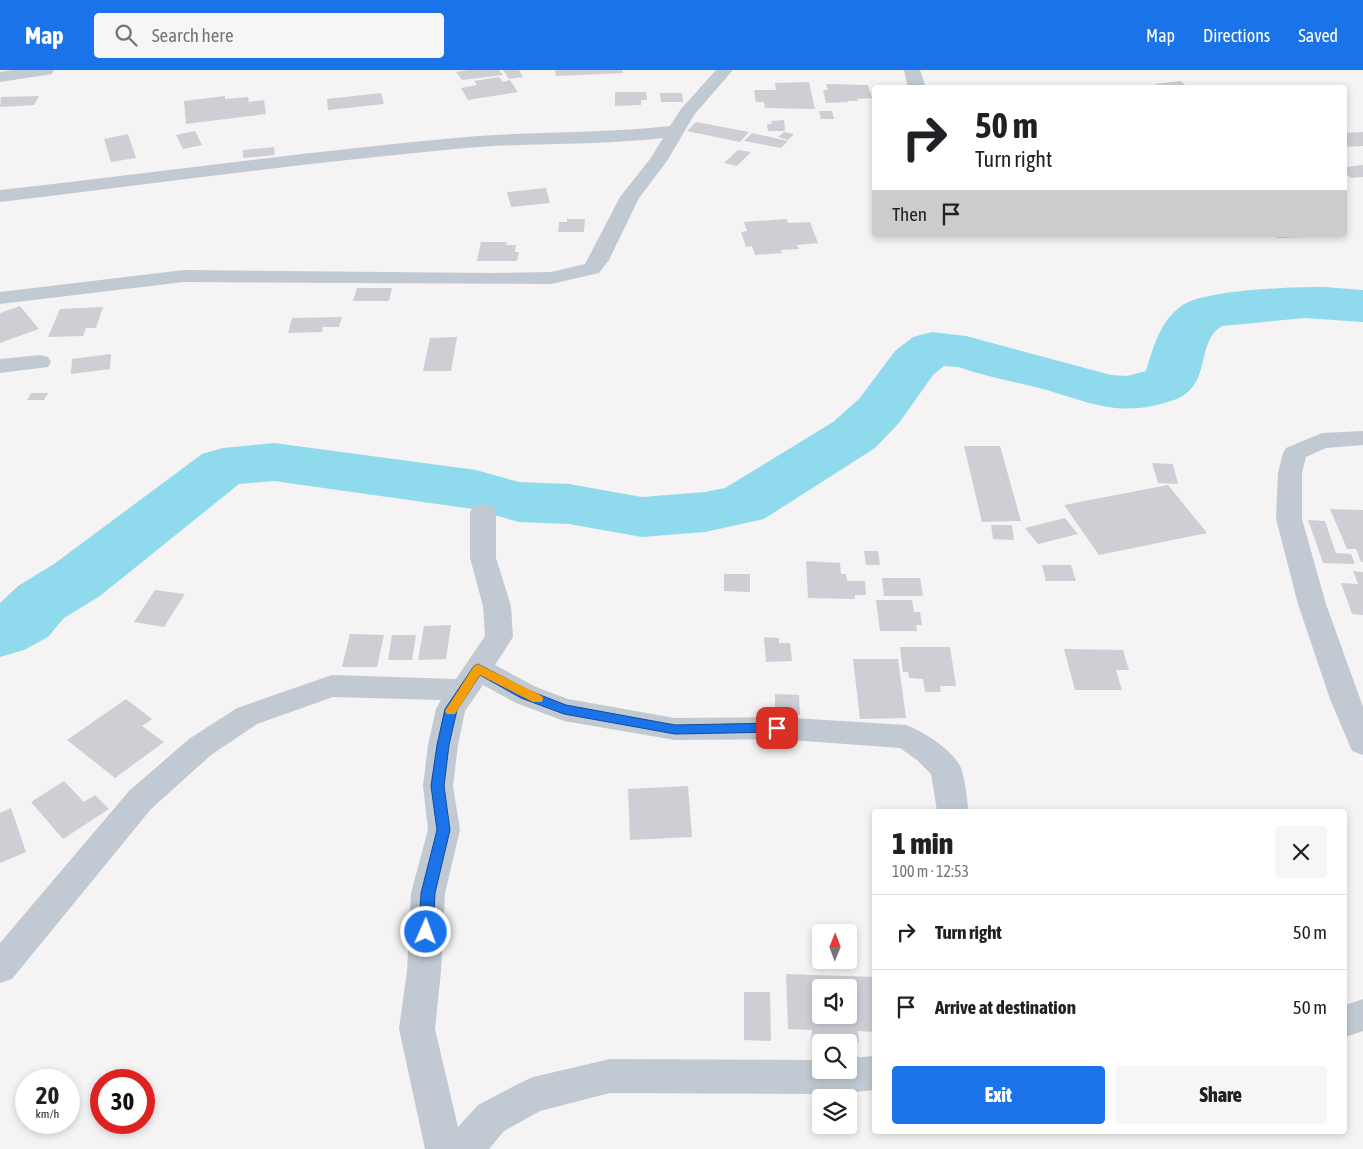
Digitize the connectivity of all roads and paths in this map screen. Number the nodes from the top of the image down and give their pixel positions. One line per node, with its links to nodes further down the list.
1 (46, 70): 4 (street)
2 (725, 70): 6 (street)
3 (912, 70): 5 (street)
4 (0, 77)
5 (916, 85)
6 (677, 130): 7 (street); 8 (street)
7 (0, 196)
8 (0, 298)
9 (40, 362): 10 (street)
10 (0, 366)
11 (1363, 438): 14 (street)
12 (483, 512): 13 (street)
13 (471, 680): 15 (street); 16 (street); 20 (street)
14 (1363, 743)
15 (953, 809)
16 (0, 968)
17 (1363, 1015): 18 (street)
18 (1347, 1020)
19 (872, 1073): 21 (street)
20 (444, 1149)
21 (464, 1149)

